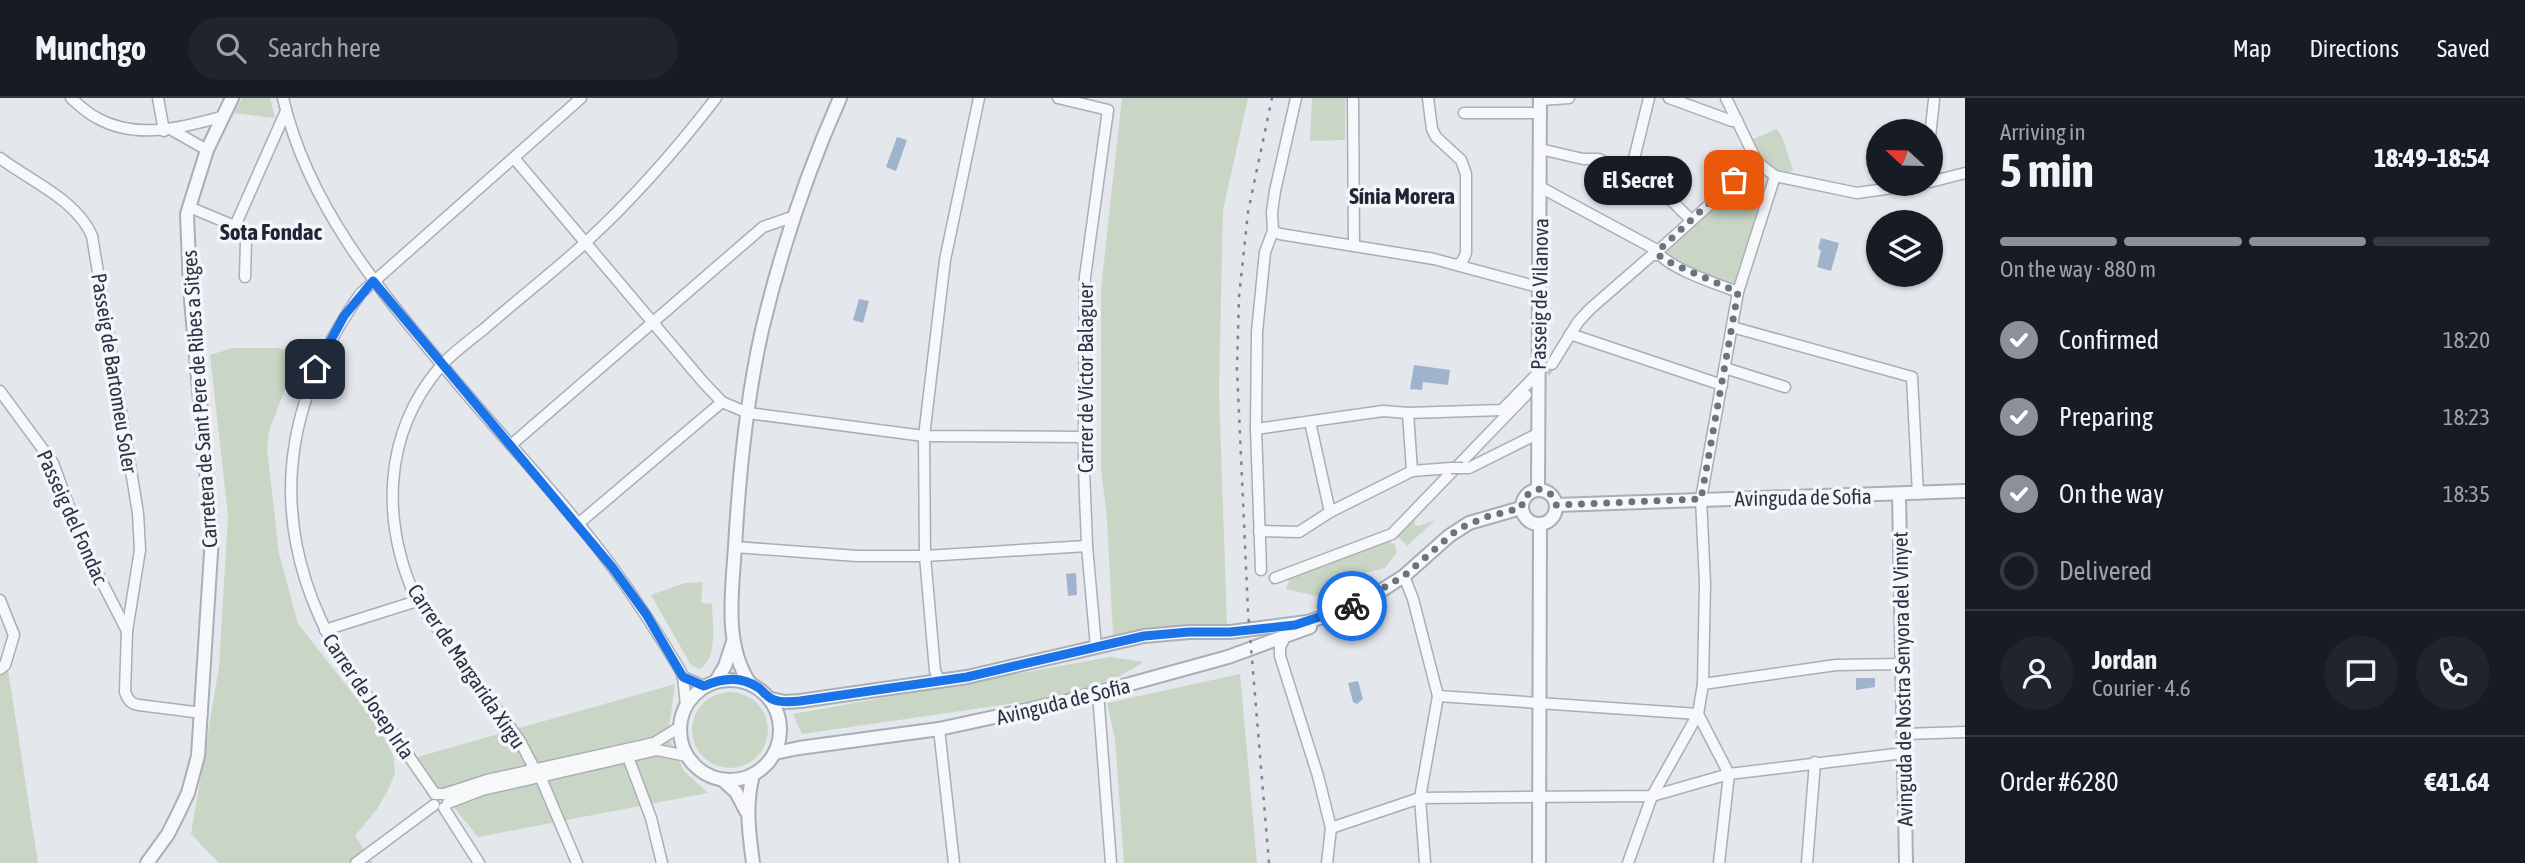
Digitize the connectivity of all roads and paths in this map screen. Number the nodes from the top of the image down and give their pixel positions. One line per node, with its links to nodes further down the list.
1 (158, 98): 24 (street)
2 (232, 98): 21 (street, Carretera de Sant Pere de Ribes a Sitges)
3 (283, 98): 19 (street)
4 (581, 98): 28 (street, Carrer de Josep Irla)
5 (716, 98): 41 (street, Carrer de Margarida Xirgu)
6 (840, 98): 37 (street)
7 (979, 98): 66 (street)
8 (1058, 98): 67 (street, Carrer de Víctor Balaguer)
9 (1296, 98): 40 (street)
10 (1353, 98): 42 (street)
11 (1428, 98): 44 (street)
12 (1569, 98): 18 (street)
13 (1648, 98): 31 (street)
14 (1669, 98): 23 (street)
15 (1726, 98): 23 (street)
16 (75, 100): 24 (street)
17 (1934, 100): 22 (street)
18 (1540, 104): 20 (street); 25 (street, Passeig de Vilanova)
19 (286, 111): 39 (street); 46 (street)
20 (1464, 113)
21 (221, 117): 24 (street); 26 (street, Carretera de Sant Pere de Ribes a Sitges)
22 (1932, 119)
23 (1737, 120): 29 (street)
24 (168, 130): 26 (street)
25 (1539, 149): 31 (street); 34 (street, Passeig de Vilanova)
26 (207, 150): 36 (street, Carretera de Sant Pere de Ribes a Sitges)
27 (0, 158): 90 (street, Passeig de Bartomeu Soler)
28 (514, 158): 41 (street); 46 (street, Carrer de Josep Irla)
29 (1761, 165): 32 (street); 38 (street)
30 (1965, 173): 33 (street)
31 (1630, 175): 38 (street)
32 (1775, 176): 35 (street); 48 (street)
33 (1943, 179)
34 (1540, 187): 43 (street); 47 (street, Passeig de Vilanova)
35 (1866, 192)
36 (189, 207): 39 (street); 107 (street, Carretera de Sant Pere de Ribes a Sitges)
37 (795, 216): 49 (street); 61 (street)
38 (1691, 220): 43 (street)
39 (235, 226): 45 (street)
40 (1273, 231): 42 (street); 64 (street)
41 (585, 243): 49 (street); 53 (street, Carrer de Margarida Xirgu)
42 (1354, 246): 44 (street)
43 (1658, 255): 48 (street); 51 (street)
44 (1458, 265): 47 (street)
45 (245, 277)
46 (373, 281): 53 (street); 91 (street, Carrer de Josep Irla)
47 (1538, 287): 55 (street, Passeig de Vilanova)
48 (1738, 292): 50 (street)
49 (653, 323): 60 (street); 68 (street)
50 (1732, 327): 54 (street); 73 (street)
51 (1570, 334): 52 (street); 56 (street)
52 (1552, 364)
53 (442, 365): 68 (street); 88 (street, Carrer de Margarida Xirgu)
54 (1725, 368): 56 (street); 57 (street)
55 (1538, 373): 62 (street); 65 (street, Passeig de Vilanova)
56 (1722, 384): 74 (street)
57 (1784, 387)
58 (0, 391): 90 (street, Passeig del Fondac)
59 (1526, 395): 86 (street)
60 (722, 402): 61 (street); 78 (street)
61 (748, 413): 66 (street); 82 (street)
62 (1408, 413): 63 (street); 69 (street)
63 (1310, 422): 64 (street); 77 (street)
64 (1256, 429): 80 (street)
65 (1539, 433): 69 (street, bridge); 70 (street, Passeig de Vilanova)
66 (924, 436): 67 (street); 83 (street)
67 (1084, 437): 81 (street, Carrer de Víctor Balaguer)
68 (511, 446): 78 (street)
69 (1412, 471): 77 (street)
70 (1538, 489): 75 (street); 76 (street)
71 (1965, 491): 73 (street, Avinguda de Sofia)
72 (1899, 494): 73 (street, Avinguda de Sofia); 74 (street, Avinguda de Sofia); 95 (street, Avinguda de Nostra Senyora del Vinyet)
73 (1918, 494)
74 (1701, 499): 75 (street, Avinguda de Sofia); 101 (street)
75 (1556, 505): 79 (street)
76 (1521, 508): 79 (street); 85 (street, Avinguda de Sofia)
77 (1330, 512): 80 (street)
78 (578, 524): 97 (street)
79 (1539, 524): 105 (street)
80 (1259, 531): 84 (street)
81 (1087, 546): 83 (street); 94 (street, Carrer de Víctor Balaguer)
82 (735, 547): 83 (street); 93 (street)
83 (925, 556): 99 (street)
84 (1261, 570)
85 (1404, 576): 89 (street, Avinguda de Sofia); 103 (street)
86 (1275, 578)
87 (0, 600): 96 (street)
88 (418, 601): 91 (street); 118 (street, Carrer de Margarida Xirgu)
89 (1341, 611): 92 (street, Avinguda de Sofia); 94 (street, Avinguda de Sofia)
90 (127, 631): 107 (street, Passeig del Fondac)
91 (325, 631): 125 (street, Carrer de Josep Irla)
92 (1284, 637): 102 (street, Avinguda de Sofia); 127 (street)
93 (733, 641): 98 (street); 100 (street)
94 (1096, 647): 99 (street, Avinguda de Sofia)
95 (1902, 664): 101 (street); 111 (street, Avinguda de Nostra Senyora del Vinyet)
96 (0, 669)
97 (683, 677): 100 (street); 106 (street)
98 (749, 682): 100 (street); 104 (street)
99 (940, 682): 104 (street, Avinguda de Sofia)
100 (710, 684): 106 (street)
101 (1703, 684): 108 (street)
102 (1098, 693): 110 (street, Avinguda de Sofia); 135 (street)
103 (1438, 696): 105 (street); 123 (street)
104 (771, 699): 113 (street)
105 (1539, 703): 108 (street); 124 (street)
106 (686, 705): 109 (street)
107 (202, 713): 128 (street, Carretera de Sant Pere de Ribes a Sitges)
108 (1698, 714): 119 (street); 122 (street)
109 (680, 727): 115 (street); 118 (street)
110 (939, 729): 113 (street, Avinguda de Sofia); 134 (street)
111 (1904, 734): 112 (street); 114 (street, Avinguda de Nostra Senyora del Vinyet)
112 (1965, 735)
113 (775, 753): 120 (street)
114 (1904, 753): 117 (street); 142 (street, Avinguda de Nostra Senyora del Vinyet)
115 (687, 756): 116 (street); 121 (street)
116 (628, 757): 118 (street); 132 (street)
117 (1815, 762): 119 (street); 141 (street)
118 (538, 773): 125 (street); 131 (street, Carrer de Margarida Xirgu)
119 (1729, 774): 122 (street); 140 (street)
120 (752, 775): 121 (street); 126 (street)
121 (723, 780): 126 (street)
122 (1652, 796): 124 (street); 139 (street)
123 (1420, 798): 124 (street); 127 (street); 137 (street)
124 (1540, 799): 138 (street)
125 (441, 801): 129 (street); 130 (street, Carrer de Josep Irla)
126 (747, 814): 133 (street)
127 (1331, 828): 136 (street)
128 (147, 863)
129 (356, 863)
130 (479, 863)
131 (577, 863)
132 (662, 863)
133 (753, 863)
134 (954, 863)
135 (1111, 863)
136 (1327, 863)
137 (1426, 863)
138 (1539, 863)
139 (1628, 863)
140 (1719, 863)
141 (1807, 863)
142 (1906, 863)

